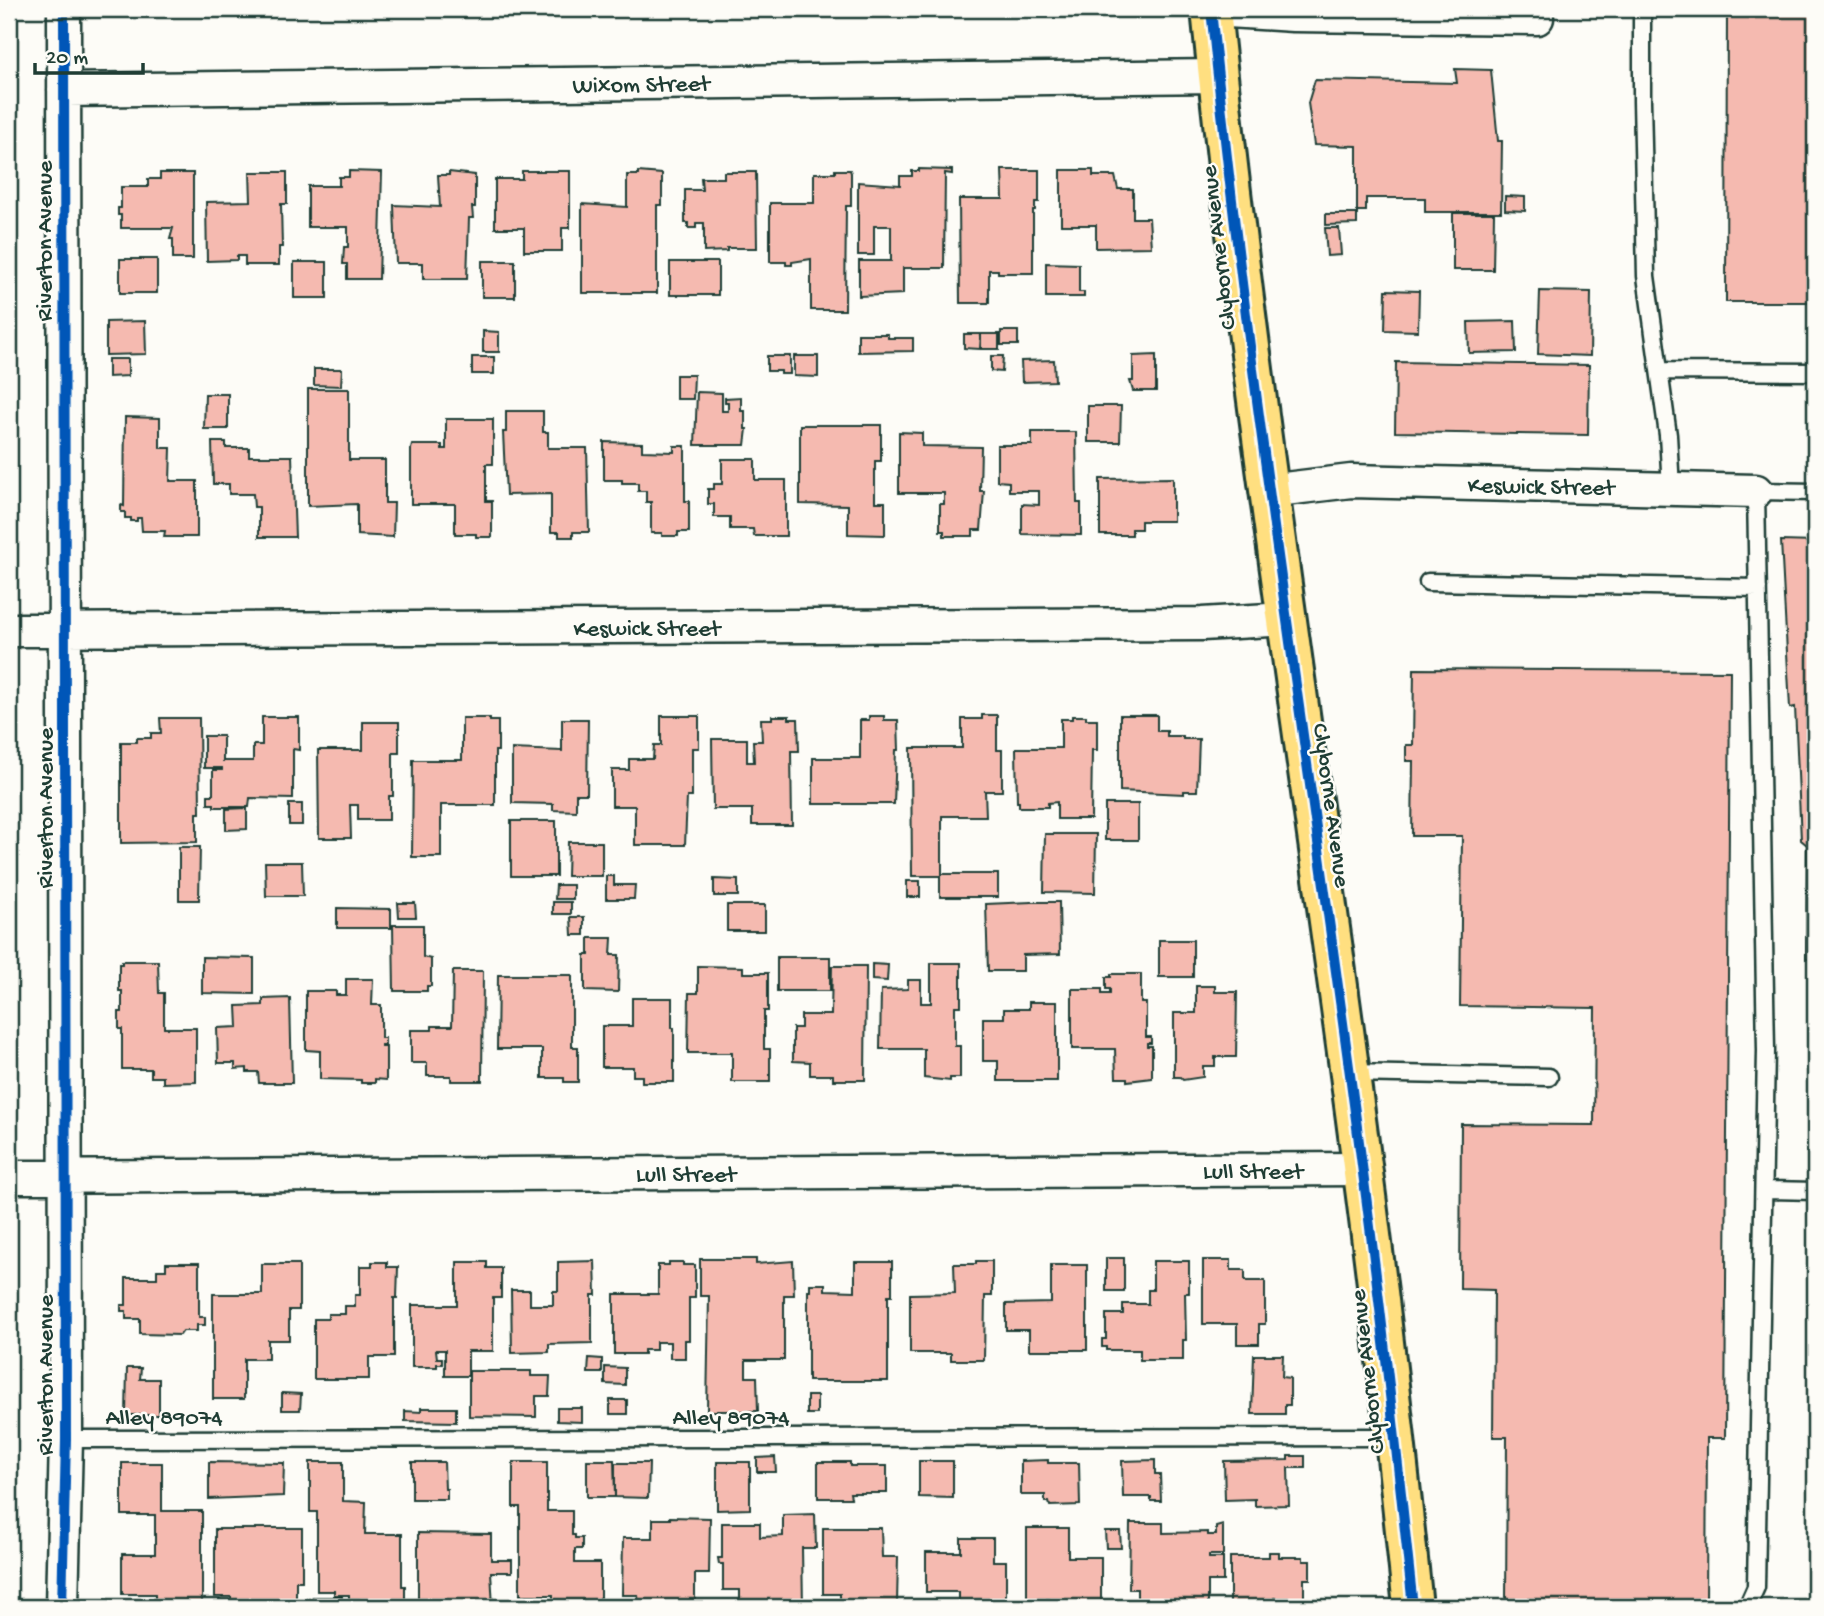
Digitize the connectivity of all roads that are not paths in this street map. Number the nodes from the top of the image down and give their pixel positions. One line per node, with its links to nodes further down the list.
1 (64, 9): 6 (street, Riverton Avenue)
2 (1642, 9): 7 (lane)
3 (1211, 10): 4 (street); 5 (main road, Clyborne Avenue)
4 (1537, 18)
5 (1218, 76): 6 (street, Wixom Street); 10 (main road, Clyborne Avenue)
6 (64, 90): 17 (street, Riverton Avenue)
7 (1660, 371): 8 (lane); 9 (lane)
8 (1815, 372)
9 (1671, 488): 10 (street, Keswick Street); 11 (street, Keswick Street)
10 (1268, 491): 15 (main road, Clyborne Avenue)
11 (1756, 491): 12 (lane, Keswick Street); 14 (lane)
12 (1815, 492)
13 (1428, 582): 14 (lane)
14 (1758, 588): 23 (lane)
15 (1286, 620): 17 (street, Keswick Street); 18 (main road, Clyborne Avenue)
16 (9, 630): 17 (street, Keswick Street)
17 (65, 630): 22 (street, Riverton Avenue)
18 (1349, 1073): 19 (lane); 20 (main road, Clyborne Avenue)
19 (1549, 1077)
20 (1363, 1169): 22 (street, Lull Street); 25 (main road, Clyborne Avenue)
21 (9, 1177): 22 (street, Lull Street)
22 (65, 1177): 26 (street, Riverton Avenue)
23 (1764, 1190): 24 (lane); 29 (lane)
24 (1815, 1191)
25 (1396, 1437): 26 (lane, Alley 89074); 28 (main road, Clyborne Avenue)
26 (66, 1439): 27 (street, Riverton Avenue)
27 (62, 1607)
28 (1413, 1607)
29 (1747, 1607)

